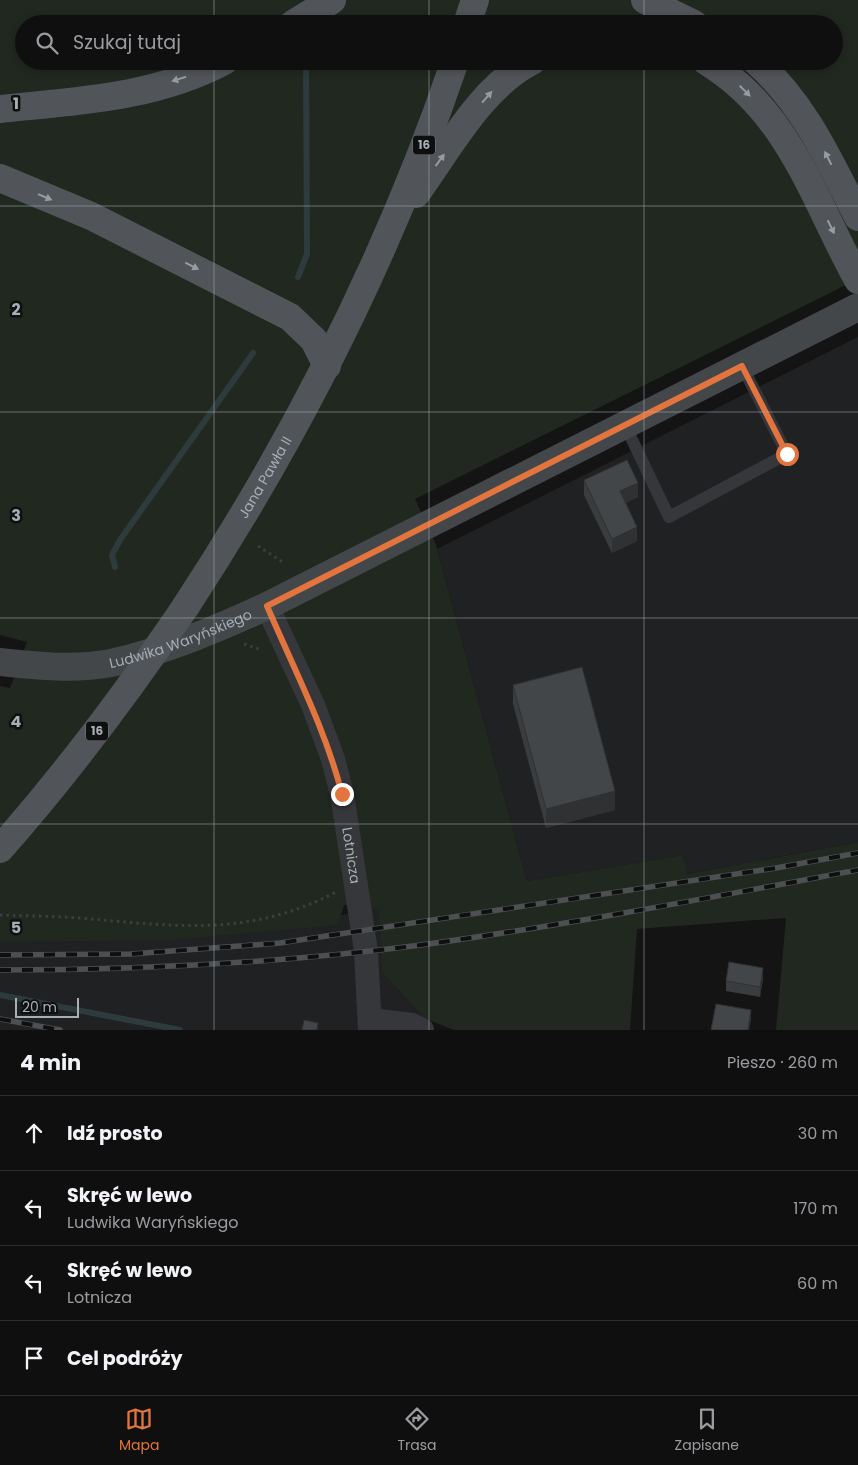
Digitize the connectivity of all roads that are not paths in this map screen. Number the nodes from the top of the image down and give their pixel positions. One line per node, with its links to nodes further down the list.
1 (332, 0): 4 (main road)
2 (475, 0): 5 (main road)
3 (645, 0): 6 (main road)
4 (308, 15)
5 (470, 15)
6 (676, 15)
7 (207, 70): 12 (main road, one-way to 12)
8 (451, 70): 15 (main road, Jana Pawła II / 16)
9 (515, 70): 15 (main road, one-way to 9)
10 (720, 70): 16 (main road, one-way to 16)
11 (766, 70): 14 (main road, one-way to 11)
12 (0, 110)
13 (0, 178): 18 (main road, one-way to 18)
14 (858, 217)
15 (391, 228): 18 (main road, Jana Pawła II / 16)
16 (858, 280)
17 (858, 307): 19 (street, Ludwika Waryńskiego)
18 (327, 366): 23 (main road, Jana Pawła II / 16, bridge)
19 (742, 366): 20 (street, Ludwika Waryńskiego); 20 (lane)
20 (625, 425): 21 (street, Ludwika Waryńskiego)
21 (267, 606): 22 (street, Ludwika Waryńskiego); 24 (street, Lotnicza)
22 (0, 662)
23 (0, 849)
24 (370, 1025): 25 (street)
25 (422, 1030)

